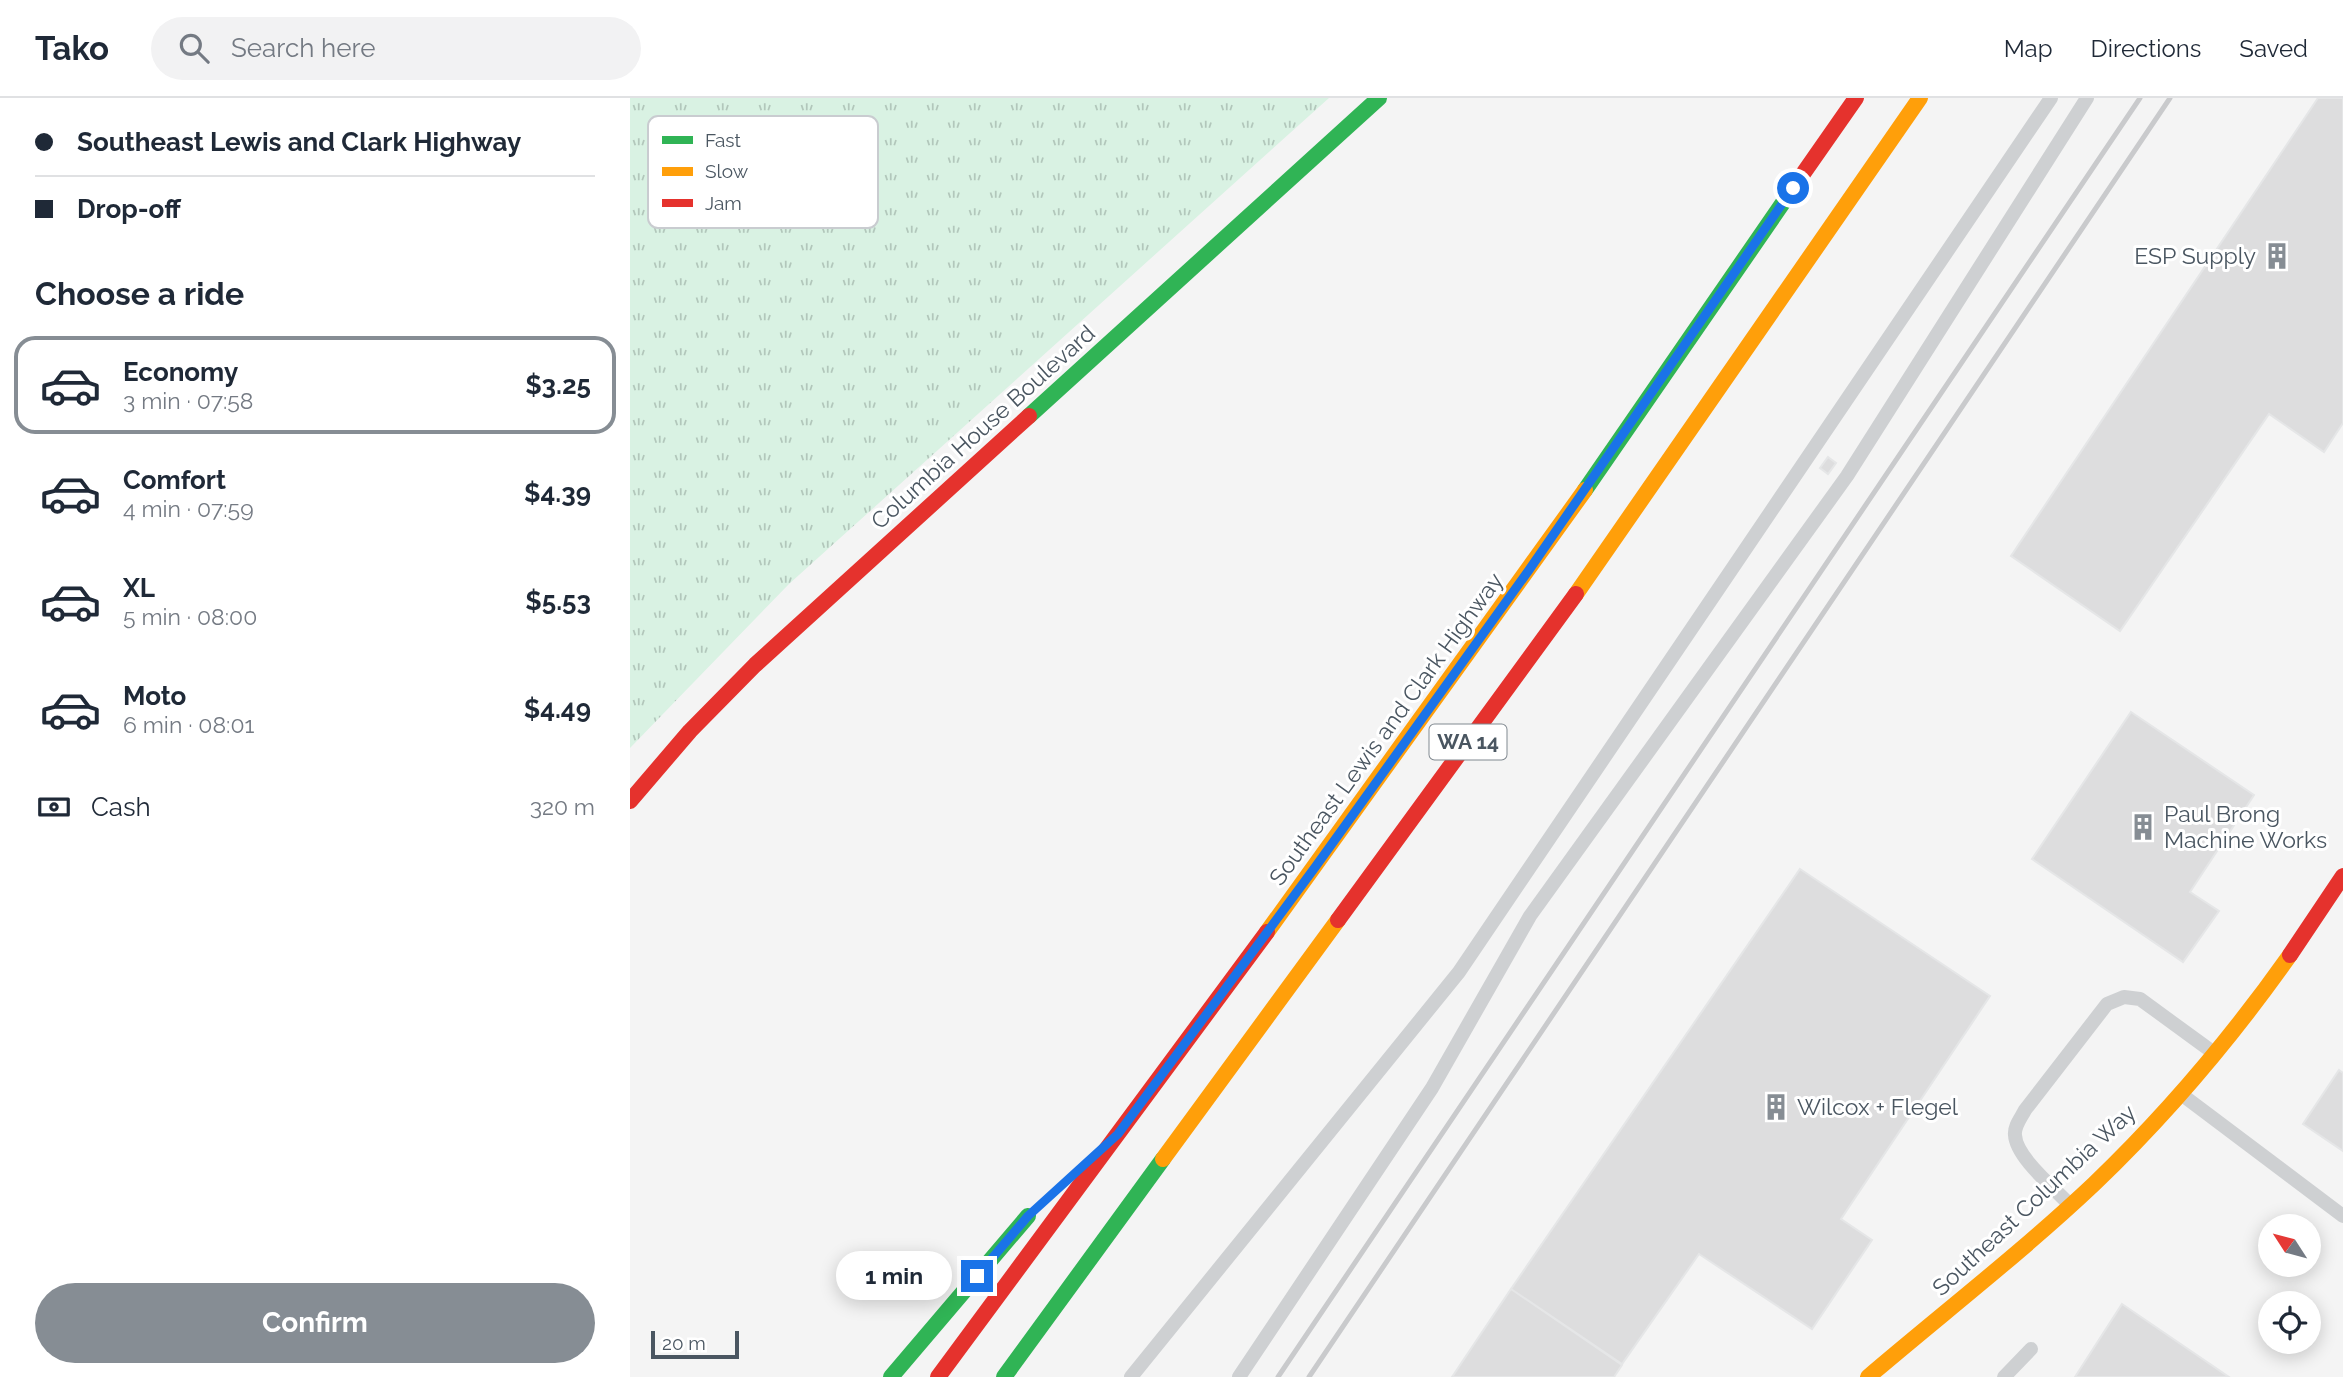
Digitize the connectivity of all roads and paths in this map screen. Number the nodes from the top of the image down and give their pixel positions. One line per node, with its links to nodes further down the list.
1 (1379, 98): 6 (main road, Columbia House Boulevard)
2 (1856, 98): 10 (main road, Southeast Lewis and Clark Highway / WA 14)
3 (1920, 98): 18 (main road, WA 14)
4 (2051, 98): 19 (lane)
5 (2087, 98): 20 (lane)
6 (630, 801)
7 (2343, 876): 8 (main road, Southeast Columbia Way)
8 (2214, 1053): 9 (main road, Southeast Columbia Way); 12 (lane)
9 (2180, 1093): 12 (main road, Southeast Columbia Way); 14 (lane)
10 (1118, 1134): 11 (main road); 17 (main road, Southeast Lewis and Clark Highway / WA 14)
11 (1058, 1189)
12 (2070, 1204): 21 (main road, Southeast Columbia Way)
13 (1038, 1207): 16 (main road)
14 (2343, 1216)
15 (2031, 1349): 22 (lane)
16 (891, 1377)
17 (938, 1377)
18 (1004, 1377)
19 (1132, 1377)
20 (1239, 1377)
21 (1868, 1377)
22 (2004, 1377)

